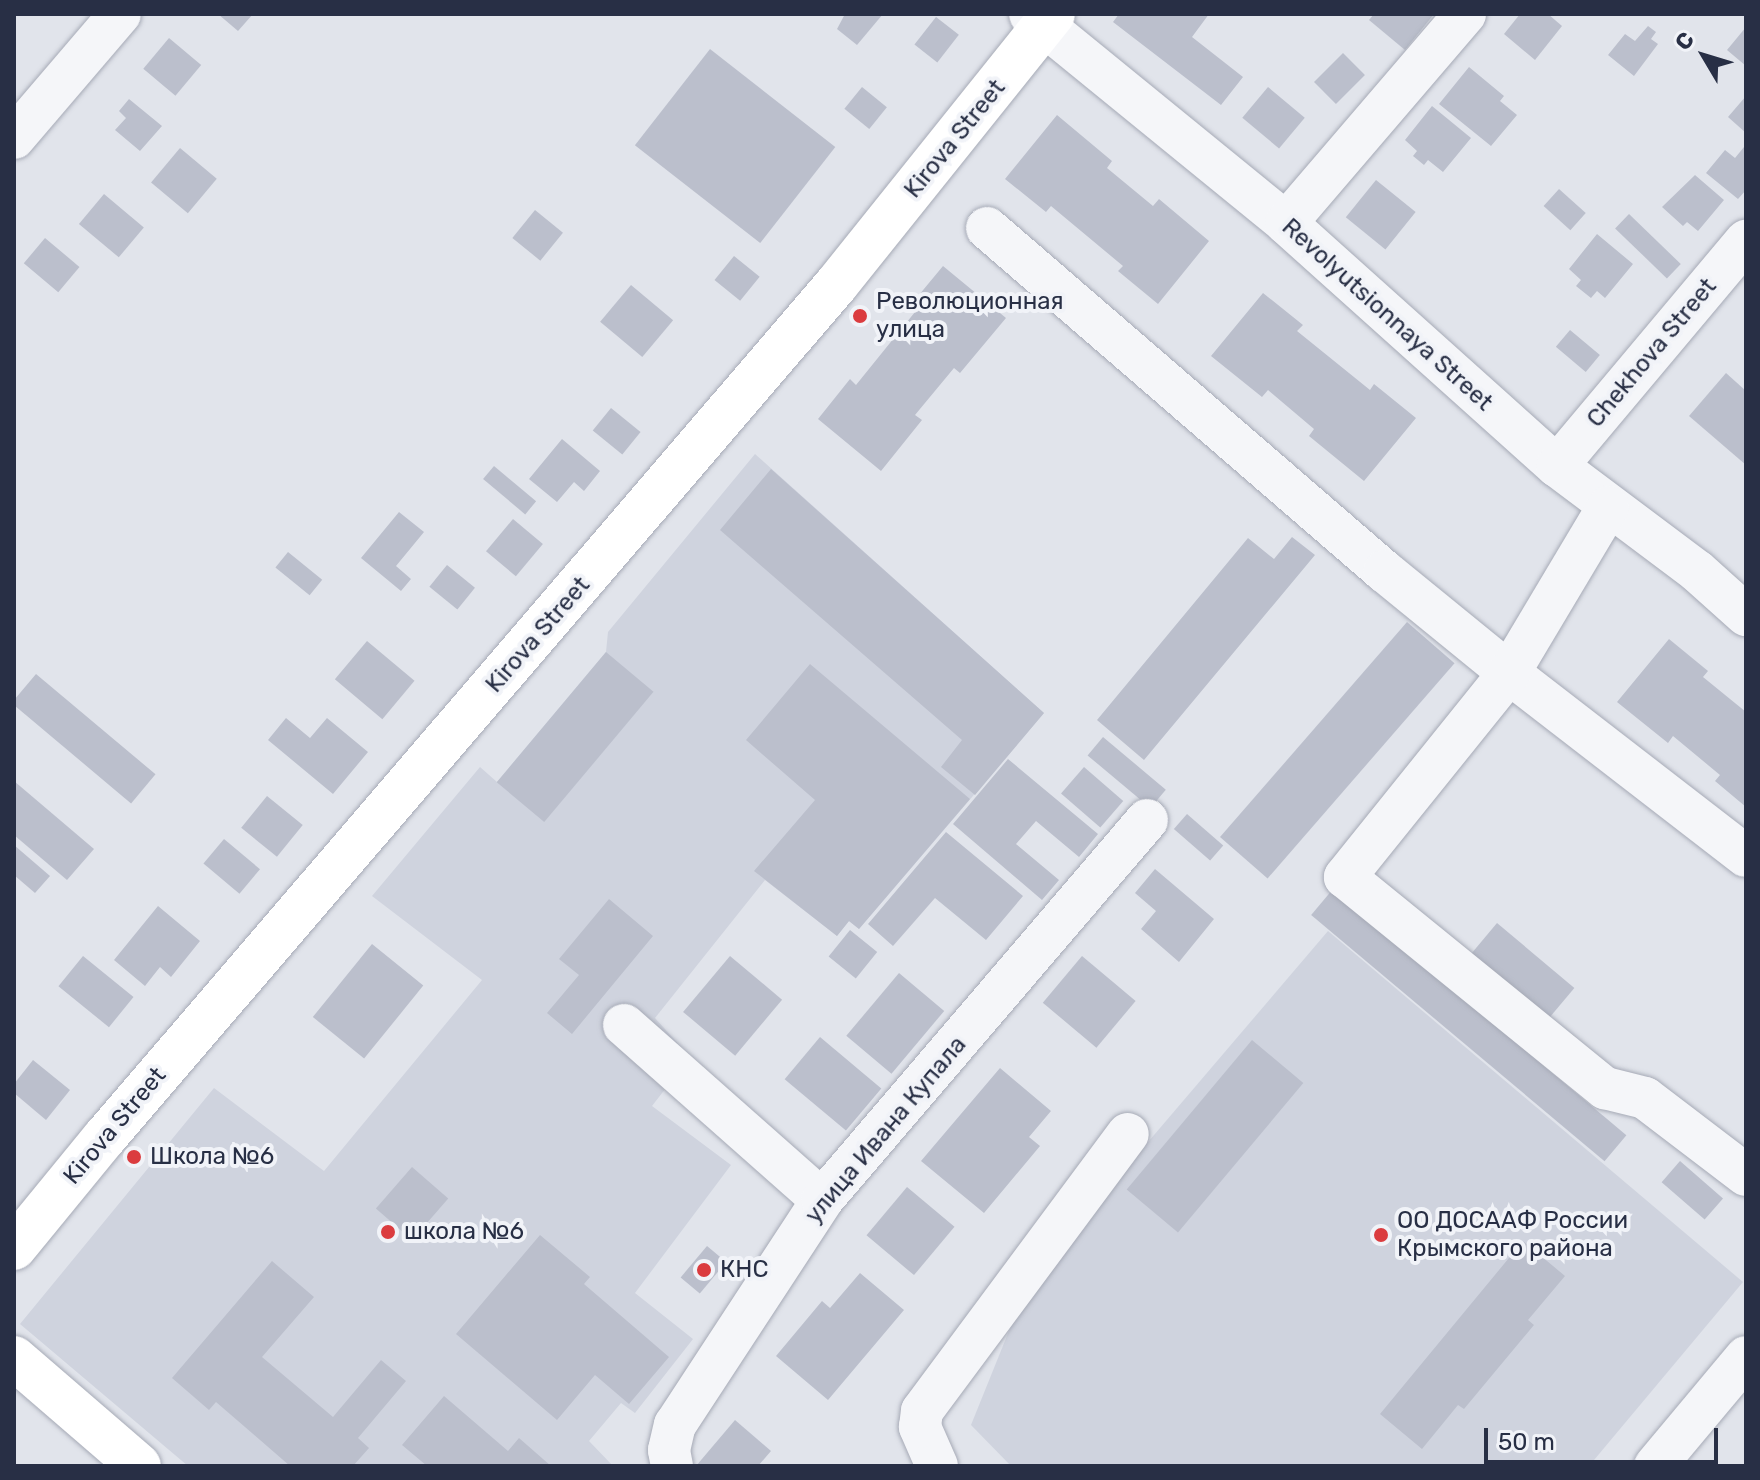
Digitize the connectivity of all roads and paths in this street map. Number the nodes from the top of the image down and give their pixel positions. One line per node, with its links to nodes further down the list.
1 (120, 14): 4 (street)
2 (1465, 14): 5 (street)
3 (1042, 18): 5 (street, Revolyutsionnaya Street); 18 (main road, Kirova Street)
4 (14, 138)
5 (1286, 223): 8 (street, Revolyutsionnaya Street)
6 (987, 228): 11 (street)
7 (1746, 241): 8 (street, Chekhova Street)
8 (1557, 466): 9 (street, Revolyutsionnaya Street)
9 (1608, 507): 10 (street, Revolyutsionnaya Street); 11 (street)
10 (1746, 615)
11 (1509, 673): 13 (street); 16 (street)
12 (1147, 820): 17 (street, улица Ивана Купала)
13 (1746, 856)
14 (624, 1025): 17 (street)
15 (1128, 1134): 23 (street)
16 (1746, 1175)
17 (822, 1200): 22 (street, улица Ивана Купала)
18 (14, 1248)
19 (1746, 1357): 24 (street)
20 (14, 1358): 21 (main road)
21 (139, 1466)
22 (672, 1466)
23 (937, 1466)
24 (1655, 1466)

